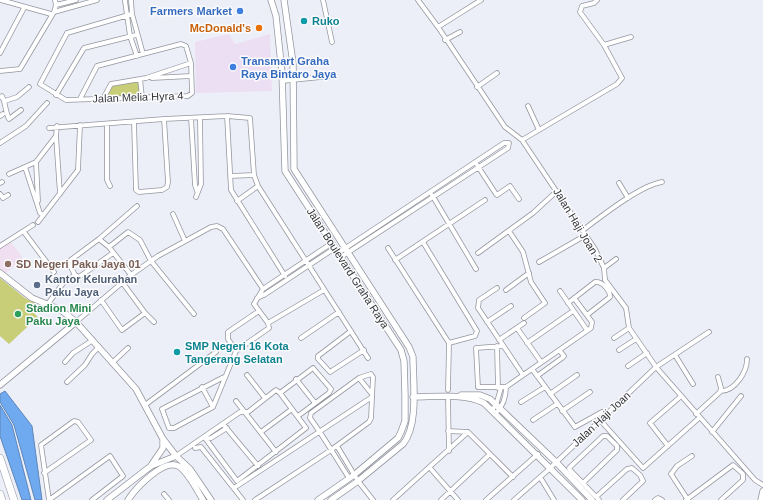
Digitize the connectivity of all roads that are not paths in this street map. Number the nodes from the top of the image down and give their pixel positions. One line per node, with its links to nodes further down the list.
1 (76, 0): 12 (street)
2 (97, 0): 14 (street)
3 (131, 0): 11 (street); 15 (street)
4 (271, 0): 36 (main road, Jalan Boulevard Graha Raya)
5 (284, 0): 35 (main road, Jalan Boulevard Graha Raya)
6 (323, 0): 23 (street)
7 (418, 0): 17 (street, Jalan Haji Joan 2)
8 (481, 0): 17 (street)
9 (597, 0): 24 (street)
10 (1, 1): 13 (street)
11 (123, 1): 16 (street)
12 (55, 2): 14 (street)
13 (24, 8): 14 (street); 25 (street)
14 (52, 13): 29 (street)
15 (132, 14): 16 (street); 19 (street)
16 (126, 16): 20 (street); 39 (street)
17 (438, 27): 22 (street, Jalan Haji Joan 2)
18 (460, 32): 22 (street)
19 (136, 35): 20 (street); 26 (street)
20 (130, 36): 27 (street); 39 (street)
21 (632, 37): 24 (street)
22 (446, 40): 37 (street, Jalan Haji Joan 2)
23 (332, 42)
24 (604, 45): 57 (street)
25 (0, 53)
26 (143, 54): 27 (street); 28 (street, Jalan Melia Hyra 4)
27 (137, 56): 43 (street)
28 (191, 63): 31 (street, Jalan Melia Hyra 4); 33 (street)
29 (0, 71)
30 (498, 73): 37 (street)
31 (192, 76): 33 (street); 41 (street, Jalan Melia Hyra 4)
32 (331, 76): 35 (street)
33 (146, 78): 34 (street)
34 (140, 79): 41 (street); 42 (street)
35 (292, 80): 36 (street); 102 (main road, Jalan Boulevard Graha Raya)
36 (282, 81): 101 (main road, Jalan Boulevard Graha Raya)
37 (477, 86): 59 (street, Jalan Haji Joan 2)
38 (29, 87): 44 (street)
39 (56, 95): 43 (street, Jalan Melia Hyra 4)
40 (0, 97): 44 (street)
41 (142, 97): 42 (street, Jalan Melia Hyra 4)
42 (104, 99): 43 (street, Jalan Melia Hyra 4)
43 (80, 100)
44 (5, 101): 47 (street)
45 (47, 103): 60 (street)
46 (528, 106): 57 (street)
47 (21, 110)
48 (227, 116): 50 (street); 66 (street); 67 (street)
49 (191, 118): 50 (street); 51 (street); 72 (street)
50 (200, 118): 72 (street)
51 (164, 119): 52 (street); 52 (street)
52 (134, 122): 53 (street)
53 (107, 124): 54 (street); 70 (street)
54 (80, 125): 55 (street); 76 (street)
55 (57, 126): 56 (street); 58 (street)
56 (49, 128)
57 (539, 130): 59 (street)
58 (56, 136): 61 (street); 76 (street)
59 (522, 140): 73 (street, Jalan Haji Joan 2)
60 (0, 143)
61 (36, 162): 63 (street); 84 (street)
62 (475, 162): 64 (street); 64 (street); 74 (street)
63 (26, 167): 65 (street); 84 (street)
64 (478, 167): 79 (street); 81 (street)
65 (9, 174)
66 (254, 175): 67 (street); 71 (street)
67 (230, 176): 83 (street)
68 (662, 182): 80 (street)
69 (619, 183): 80 (street)
70 (110, 186)
71 (258, 186): 83 (street); 109 (street)
72 (197, 191): 78 (street)
73 (557, 191): 91 (street, Jalan Haji Joan 2); 92 (street)
74 (429, 192): 79 (street); 102 (street)
75 (0, 194): 77 (street)
76 (60, 194): 87 (street)
77 (8, 195)
78 (196, 197)
79 (433, 197): 90 (street); 102 (street)
80 (628, 198): 91 (street)
81 (519, 199)
82 (485, 200): 90 (street)
83 (238, 201): 117 (street)
84 (38, 205): 87 (street)
85 (137, 206): 95 (street)
86 (173, 214): 96 (street)
87 (43, 215): 88 (street)
88 (38, 222)
89 (33, 225): 93 (street)
90 (450, 225): 97 (street); 111 (street)
91 (582, 230): 94 (street, Jalan Haji Joan 2)
92 (509, 231): 103 (street); 114 (street)
93 (24, 232): 98 (street); 112 (street)
94 (586, 235): 108 (street); 110 (street, Jalan Haji Joan 2)
95 (100, 239): 99 (street); 115 (street)
96 (185, 241): 107 (street); 120 (street)
97 (423, 242): 106 (street); 152 (street)
98 (0, 246)
99 (109, 247): 104 (street); 107 (street)
100 (388, 248): 106 (street)
101 (336, 250): 102 (street); 109 (street); 242 (main road, Jalan Boulevard Graha Raya)
102 (346, 250): 195 (main road, Jalan Boulevard Graha Raya)
103 (478, 252)
104 (114, 253): 115 (street); 116 (street)
105 (616, 259): 110 (street)
106 (395, 260): 152 (street)
107 (151, 261): 116 (street); 134 (street)
108 (539, 262)
109 (308, 263): 117 (street); 121 (street); 124 (street)
110 (604, 268): 143 (street, Jalan Haji Joan 2)
111 (476, 269)
112 (54, 272)
113 (0, 273): 128 (main road)
114 (529, 273): 122 (street); 136 (street)
115 (75, 275): 128 (street)
116 (131, 275): 118 (street)
117 (285, 276): 120 (street)
118 (122, 282): 126 (street); 133 (street)
119 (497, 288): 139 (street)
120 (263, 289): 124 (street)
121 (324, 290): 132 (street); 140 (street)
122 (506, 290)
123 (560, 291): 127 (street)
124 (257, 298): 130 (street)
125 (574, 298): 127 (street); 135 (street); 135 (street)
126 (101, 300): 133 (street); 137 (street)
127 (568, 303): 131 (street)
128 (47, 305): 137 (main road)
129 (511, 306): 139 (street)
130 (259, 311): 140 (street); 158 (street)
131 (573, 311): 144 (street); 153 (street)
132 (339, 312): 145 (street); 147 (street)
133 (145, 313): 138 (street)
134 (194, 314)
135 (587, 315): 144 (street)
136 (524, 318)
137 (76, 322): 150 (main road); 183 (main road)
138 (154, 322)
139 (487, 322): 151 (street)
140 (268, 323): 158 (street)
141 (524, 323): 142 (street)
142 (517, 328): 151 (street); 153 (street)
143 (629, 328): 148 (street); 149 (street, Jalan Haji Joan 2)
144 (587, 330): 160 (street)
145 (351, 331): 159 (street); 159 (street)
146 (710, 332): 164 (street, Jalan Haji Joan)
147 (301, 338)
148 (614, 338)
149 (636, 338): 161 (street); 163 (street, Jalan Haji Joan 2)
150 (93, 340): 156 (main road); 167 (street)
151 (499, 340): 155 (street)
152 (449, 343): 188 (street)
153 (528, 343): 168 (street)
154 (497, 346): 155 (street); 187 (street); 187 (street)
155 (503, 346): 174 (street)
156 (99, 348): 169 (main road); 181 (street)
157 (128, 348): 169 (street)
158 (236, 350): 177 (street)
159 (364, 350): 165 (street)
160 (559, 350): 168 (street); 176 (street)
161 (620, 350)
162 (216, 352): 203 (street)
163 (647, 353): 170 (street); 171 (street, Jalan Haji Joan 2)
164 (675, 355): 171 (street, Jalan Haji Joan); 182 (street)
165 (368, 358)
166 (747, 359): 189 (street)
167 (65, 362)
168 (541, 362): 172 (street)
169 (112, 363): 203 (main road)
170 (628, 366)
171 (656, 368): 197 (street, Jalan Haji Joan 2); 213 (street, Jalan Haji Joan)
172 (532, 369): 174 (street); 176 (street)
173 (247, 375): 198 (street)
174 (523, 375): 185 (street)
175 (577, 375): 192 (street)
176 (537, 376): 186 (street)
177 (224, 377): 184 (street); 204 (street)
178 (359, 378): 193 (street); 193 (street); 219 (street)
179 (718, 378): 189 (street)
180 (296, 379): 191 (street); 201 (street); 201 (street)
181 (67, 382)
182 (693, 384)
183 (0, 385)
184 (202, 387): 204 (street); 204 (street)
185 (506, 387): 187 (street); 206 (street)
186 (545, 387): 192 (street); 200 (street)
187 (499, 388): 206 (street)
188 (448, 390)
189 (721, 391): 211 (street)
190 (590, 392): 208 (street)
191 (280, 393): 198 (street); 205 (street)
192 (550, 394): 202 (street)
193 (372, 395): 219 (street); 225 (street)
194 (741, 396): 221 (street)
195 (413, 397): 196 (main road); 245 (main road, Jalan Boulevard Graha Raya)
196 (448, 397): 206 (main road); 217 (street)
197 (680, 397): 211 (street, Jalan Haji Joan 2); 226 (street)
198 (265, 398): 207 (street)
199 (236, 401): 207 (street)
200 (521, 402)
201 (315, 403): 210 (street)
202 (557, 404): 208 (street); 212 (street)
203 (145, 405): 224 (main road)
204 (213, 407)
205 (292, 409): 210 (street); 218 (street)
206 (496, 409): 232 (main road); 236 (main road)
207 (244, 411): 214 (street); 218 (street)
208 (562, 411): 209 (street)
209 (602, 412)
210 (298, 416): 230 (street)
211 (698, 416): 221 (street, Jalan Haji Joan 2); 226 (street)
212 (533, 420)
213 (600, 420): 226 (street); 236 (street, Jalan Haji Joan)
214 (223, 424): 215 (street); 216 (street)
215 (227, 428): 222 (street); 238 (street)
216 (213, 430): 222 (street); 223 (street)
217 (448, 431): 220 (street); 229 (street)
218 (261, 432): 230 (street)
219 (320, 432): 228 (street); 249 (street)
220 (468, 432): 229 (street); 231 (street)
221 (712, 432): 247 (street, Jalan Haji Joan 2)
222 (217, 434): 223 (street)
223 (205, 438): 233 (street); 238 (street)
224 (163, 439): 233 (main road); 237 (main road)
225 (337, 446): 228 (street); 242 (street)
226 (668, 446)
227 (195, 448): 249 (street)
228 (332, 450): 242 (street); 269 (street)
229 (449, 451): 239 (street)
230 (276, 452): 238 (street)
231 (490, 454): 243 (street); 251 (street)
232 (538, 454): 240 (main road); 243 (street)
233 (176, 456): 237 (main road); 267 (main road)
234 (692, 456): 281 (street)
235 (0, 458): 258 (highway)
236 (556, 462): 240 (street, Jalan Haji Joan); 256 (main road)
237 (151, 466): 248 (main road)
238 (258, 466)
239 (430, 468): 251 (street); 273 (street)
240 (549, 470): 244 (street, Jalan Haji Joan); 279 (main road)
241 (44, 473): 241 (street); 259 (street)
242 (351, 476): 245 (street); 270 (main road, Jalan Boulevard Graha Raya)
243 (513, 477): 276 (street)
244 (540, 477): 277 (street, Jalan Haji Joan); 278 (street)
245 (358, 481): 271 (main road, Jalan Boulevard Graha Raya); 272 (street)
246 (582, 483): 246 (street); 256 (street)
247 (763, 485)
248 (122, 488): 261 (main road); 262 (main road)
249 (234, 488): 268 (street)
250 (763, 491): 284 (main road)
251 (451, 492): 274 (street); 275 (street)
252 (732, 492): 281 (street); 282 (street); 283 (street)
253 (0, 494): 257 (highway)
254 (132, 494): 263 (main road); 264 (main road); 266 (main road)
255 (164, 494): 265 (street)
256 (596, 499): 280 (street)
257 (2, 500)
258 (14, 500)
259 (49, 500): 260 (street)
260 (92, 500)
261 (107, 500)
262 (115, 500)
263 (124, 500)
264 (128, 500)
265 (169, 500)
266 (203, 500)
267 (211, 500)
268 (243, 500)
269 (255, 500)
270 (318, 500)
271 (331, 500)
272 (373, 500)
273 (393, 500)
274 (441, 500)
275 (458, 500)
276 (486, 500)
277 (514, 500)
278 (554, 500)
279 (582, 500)
280 (623, 500)
281 (688, 500)
282 (721, 500)
283 (728, 500)
284 (761, 500)

